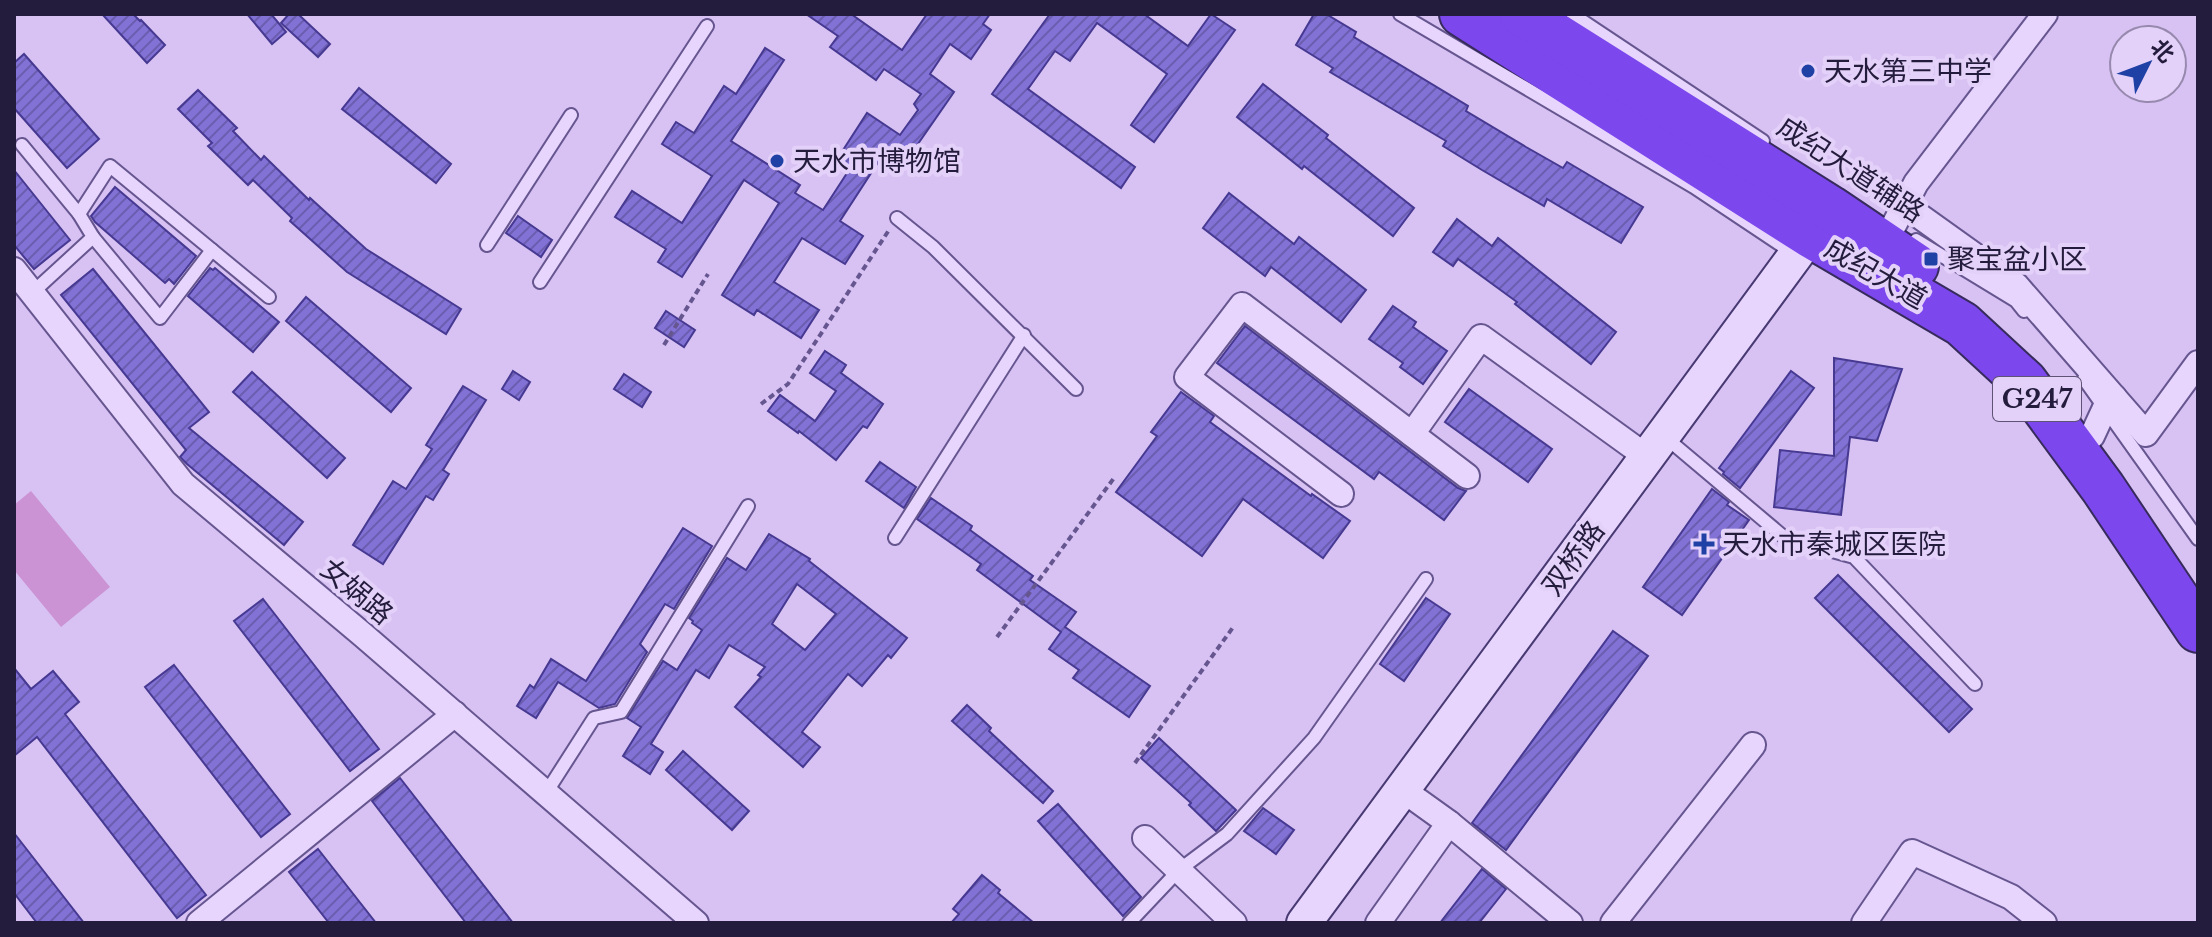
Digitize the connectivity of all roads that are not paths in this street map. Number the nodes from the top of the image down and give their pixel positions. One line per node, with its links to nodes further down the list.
1 (1400, 14): 12 (lane)
2 (1462, 14): 12 (highway, 成纪大道 / G247)
3 (1522, 14): 12 (highway, 成纪大道 / G247)
4 (1572, 14): 9 (lane, 成纪大道辅路)
5 (2045, 14): 13 (street)
6 (707, 26): 18 (lane)
7 (571, 115): 15 (lane)
8 (22, 145): 10 (lane)
9 (1773, 147)
10 (79, 214): 14 (lane); 16 (lane)
11 (897, 218): 21 (lane)
12 (1818, 221): 13 (highway, 成纪大道 / G247); 26 (main road, 双桥路); 34 (highway, 成纪大道 / G247)
13 (1890, 223): 24 (highway, 成纪大道 / G247)
14 (93, 237): 16 (lane); 19 (lane)
15 (487, 245)
16 (212, 250): 20 (lane)
17 (14, 270): 19 (street, 女娲路)
18 (540, 282)
19 (32, 293): 36 (street, 女娲路)
20 (269, 297)
21 (1024, 335): 23 (lane); 30 (lane)
22 (2198, 363): 24 (street)
23 (1076, 389)
24 (2104, 414): 31 (lane); 33 (highway, 成纪大道 / G247)
25 (1412, 434): 26 (street); 27 (street); 28 (street)
26 (1655, 446): 35 (lane); 38 (main road, 双桥路)
27 (1467, 476)
28 (1341, 494)
29 (748, 506): 39 (lane)
30 (895, 538)
31 (2198, 539)
32 (1426, 579): 42 (lane)
33 (2198, 590)
34 (2198, 630)
35 (1975, 684)
36 (455, 714): 39 (street, 女娲路); 43 (street)
37 (1753, 745): 50 (street)
38 (1403, 790): 40 (street); 47 (main road, 双桥路)
39 (546, 793): 44 (street, 女娲路)
40 (1449, 823): 48 (street); 49 (street)
41 (1145, 838): 42 (street)
42 (1179, 870): 45 (lane); 46 (street)
43 (199, 923)
44 (696, 923)
45 (1129, 923)
46 (1234, 923)
47 (1304, 923)
48 (1378, 923)
49 (1570, 923)
50 (1613, 923)
51 (1864, 923): 52 (street)
52 (2044, 923)

